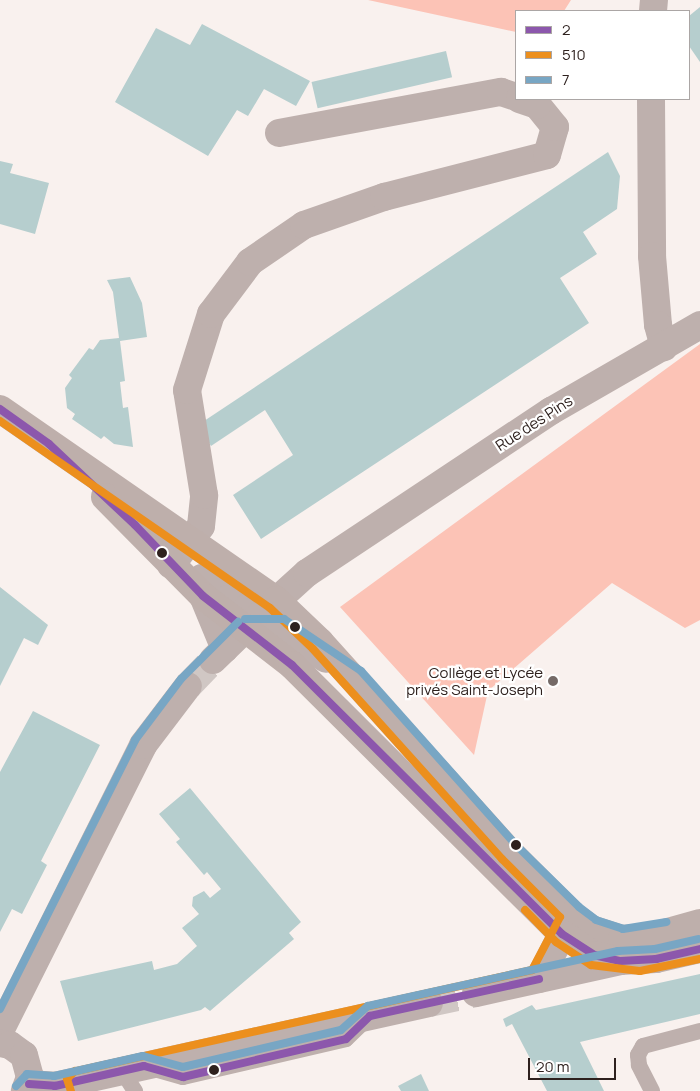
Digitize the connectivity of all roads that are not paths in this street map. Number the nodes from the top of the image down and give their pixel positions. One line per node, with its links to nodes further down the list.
1 (515, 97): 4 (street)
2 (523, 100): 9 (street)
3 (652, 100): 6 (street)
4 (279, 133)
5 (700, 325): 6 (street, Rue des Pins)
6 (664, 347): 11 (street, Rue des Pins)
7 (0, 409): 8 (main road)
8 (49, 444): 9 (main road); 9 (main road)
9 (181, 554): 10 (main road); 11 (main road)
10 (203, 596): 12 (main road); 12 (street, Rue des Pins)
11 (276, 600): 12 (street, Rue des Pins); 13 (main road)
12 (245, 629): 13 (street); 16 (main road)
13 (354, 679): 16 (main road)
14 (188, 686): 22 (street)
15 (700, 923): 18 (main road)
16 (567, 924): 18 (main road); 19 (street)
17 (700, 949): 18 (main road)
18 (621, 950): 19 (street)
19 (539, 979): 20 (street)
20 (476, 993)
21 (429, 1003): 25 (street)
22 (0, 1031)
23 (700, 1031): 28 (lane)
24 (0, 1043): 27 (street)
25 (134, 1076): 26 (street)
26 (80, 1086): 27 (street)
27 (27, 1089)
28 (652, 1091)

